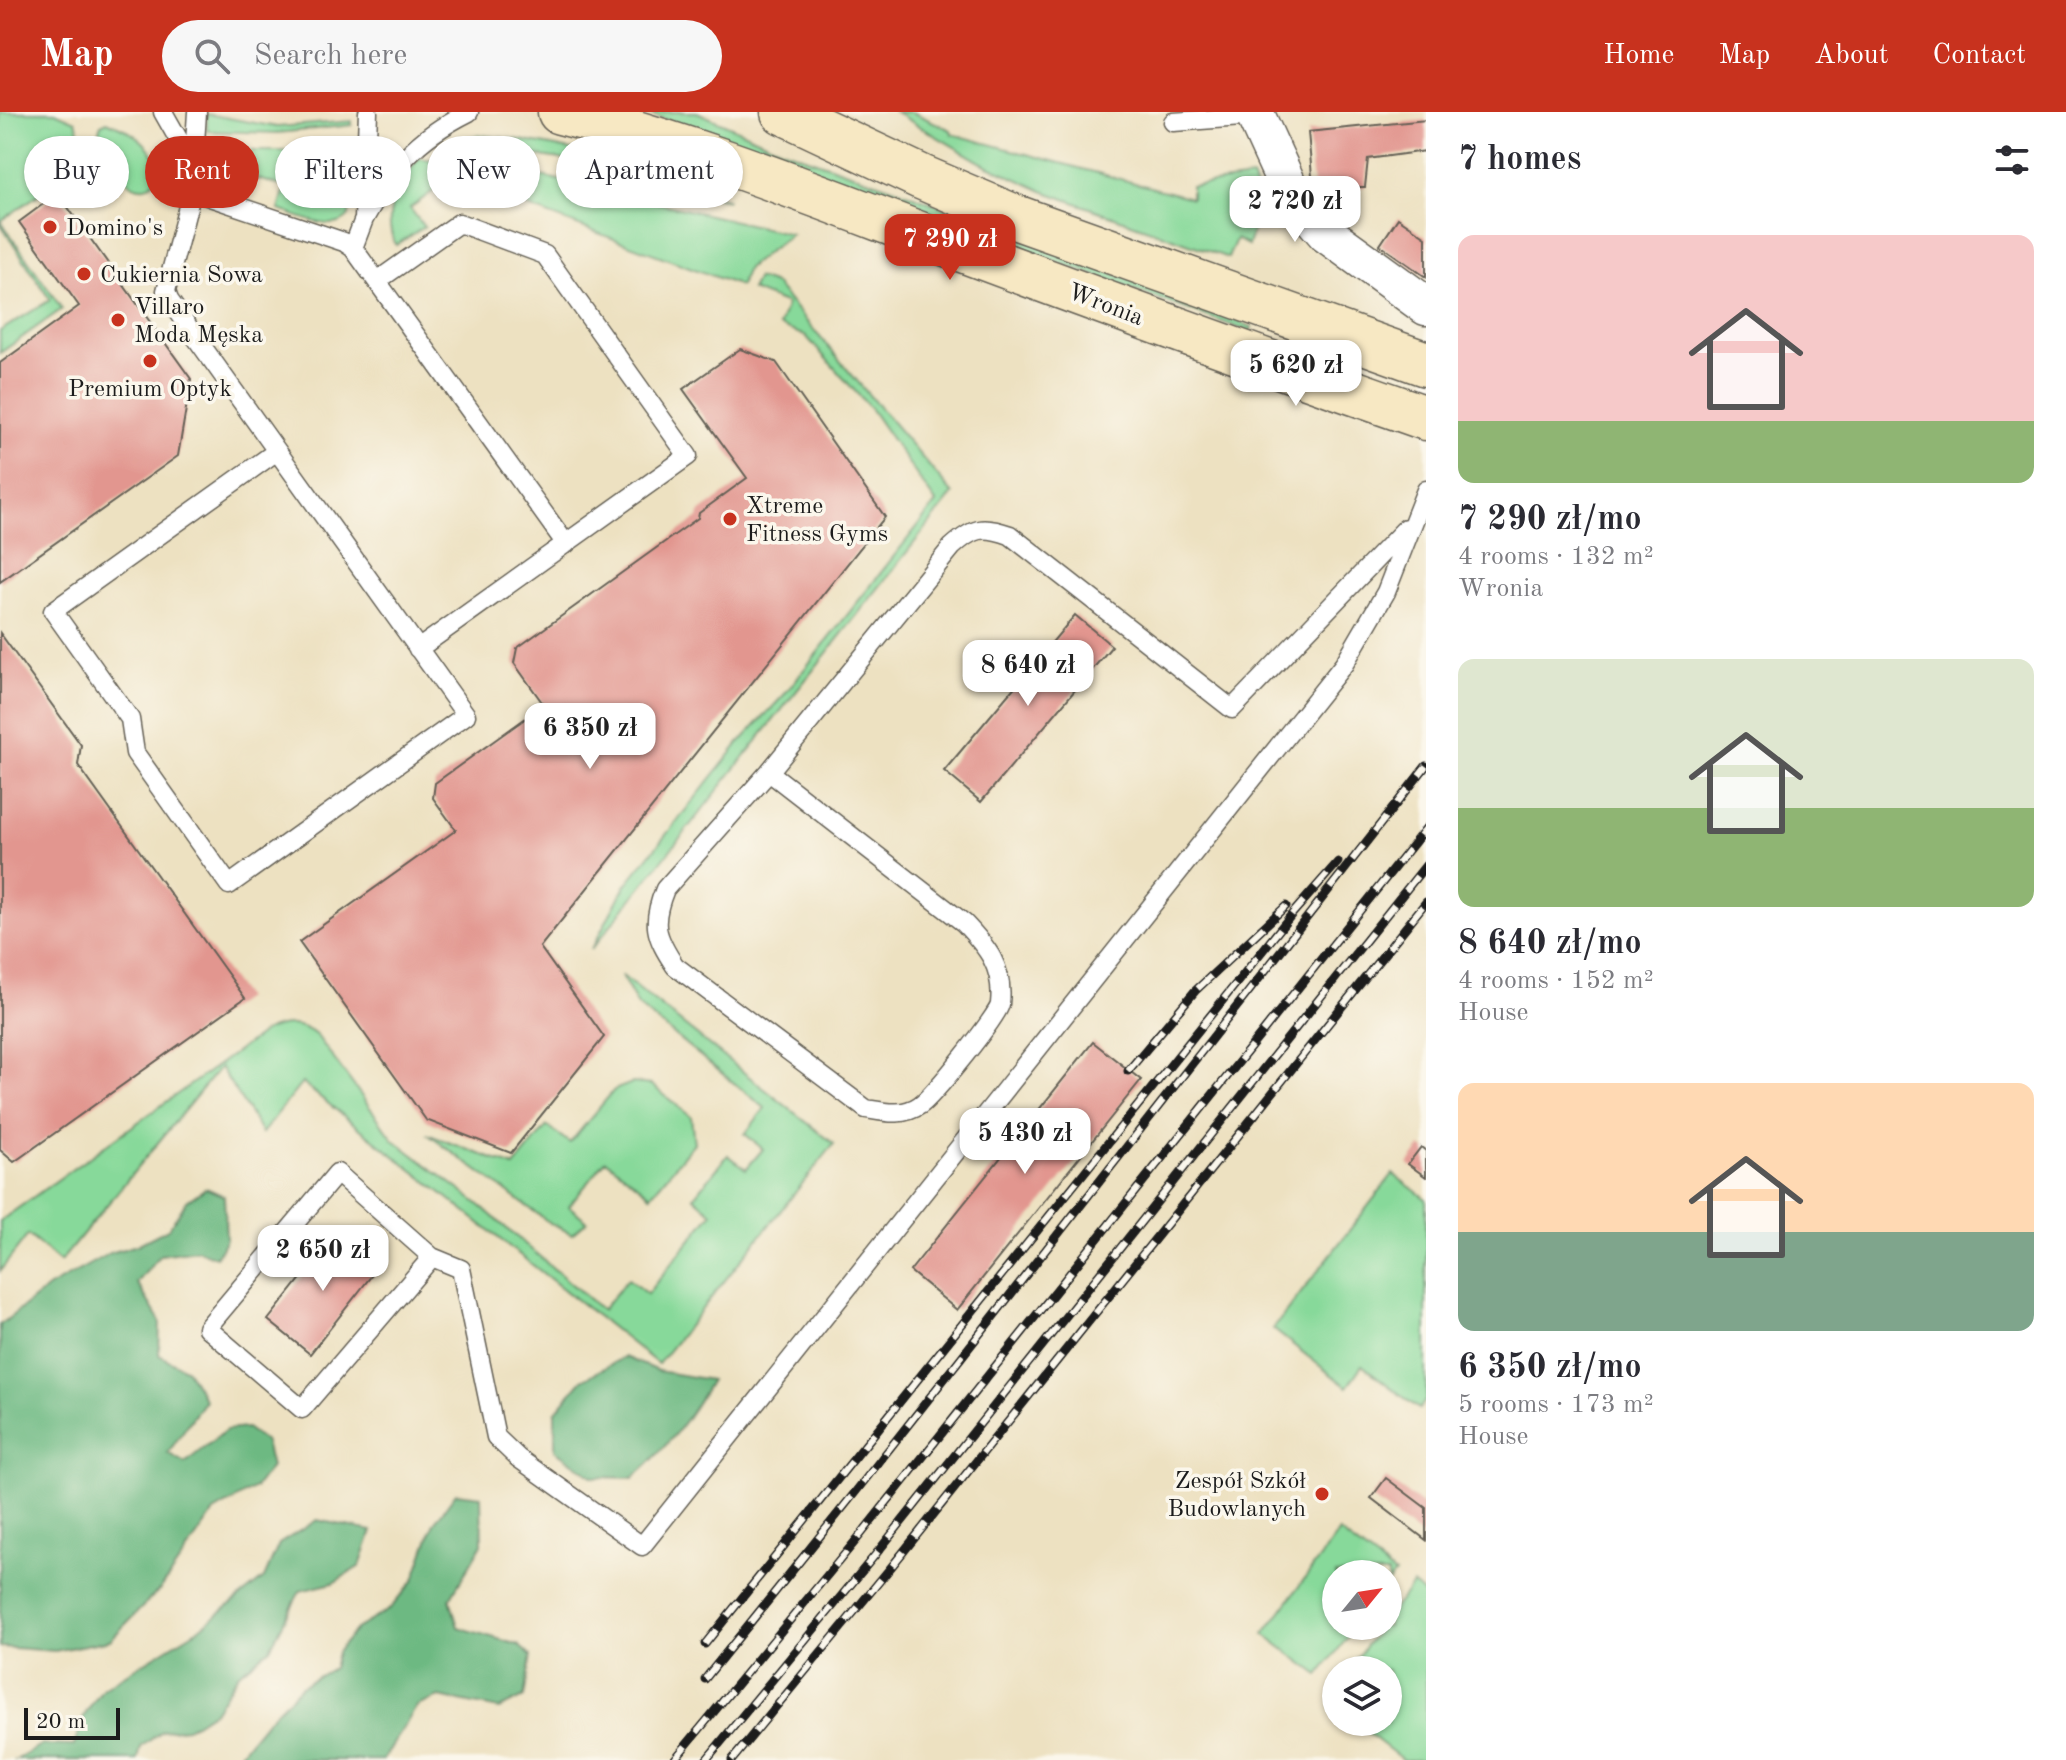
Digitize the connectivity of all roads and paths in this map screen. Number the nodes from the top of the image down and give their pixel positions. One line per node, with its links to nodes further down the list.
1 (163, 112): 9 (lane)
2 (197, 112): 10 (lane)
3 (368, 112): 13 (lane)
4 (469, 112): 13 (lane)
5 (560, 112): 18 (main road, Wronia)
6 (783, 112): 17 (main road)
7 (1255, 114): 8 (lane); 16 (street)
8 (1173, 122)
9 (176, 136)
10 (196, 136)
11 (188, 208): 19 (lane)
12 (243, 208): 14 (lane)
13 (364, 219): 14 (lane)
14 (353, 248): 15 (lane)
15 (377, 281): 22 (lane); 22 (lane)
16 (1426, 306)
17 (1426, 364)
18 (1426, 418)
19 (277, 451): 23 (lane); 23 (lane)
20 (1426, 490): 21 (lane)
21 (1411, 523): 24 (lane); 25 (lane)
22 (566, 544): 23 (lane)
23 (418, 649)
24 (769, 772): 24 (lane)
25 (432, 1257): 25 (lane)

